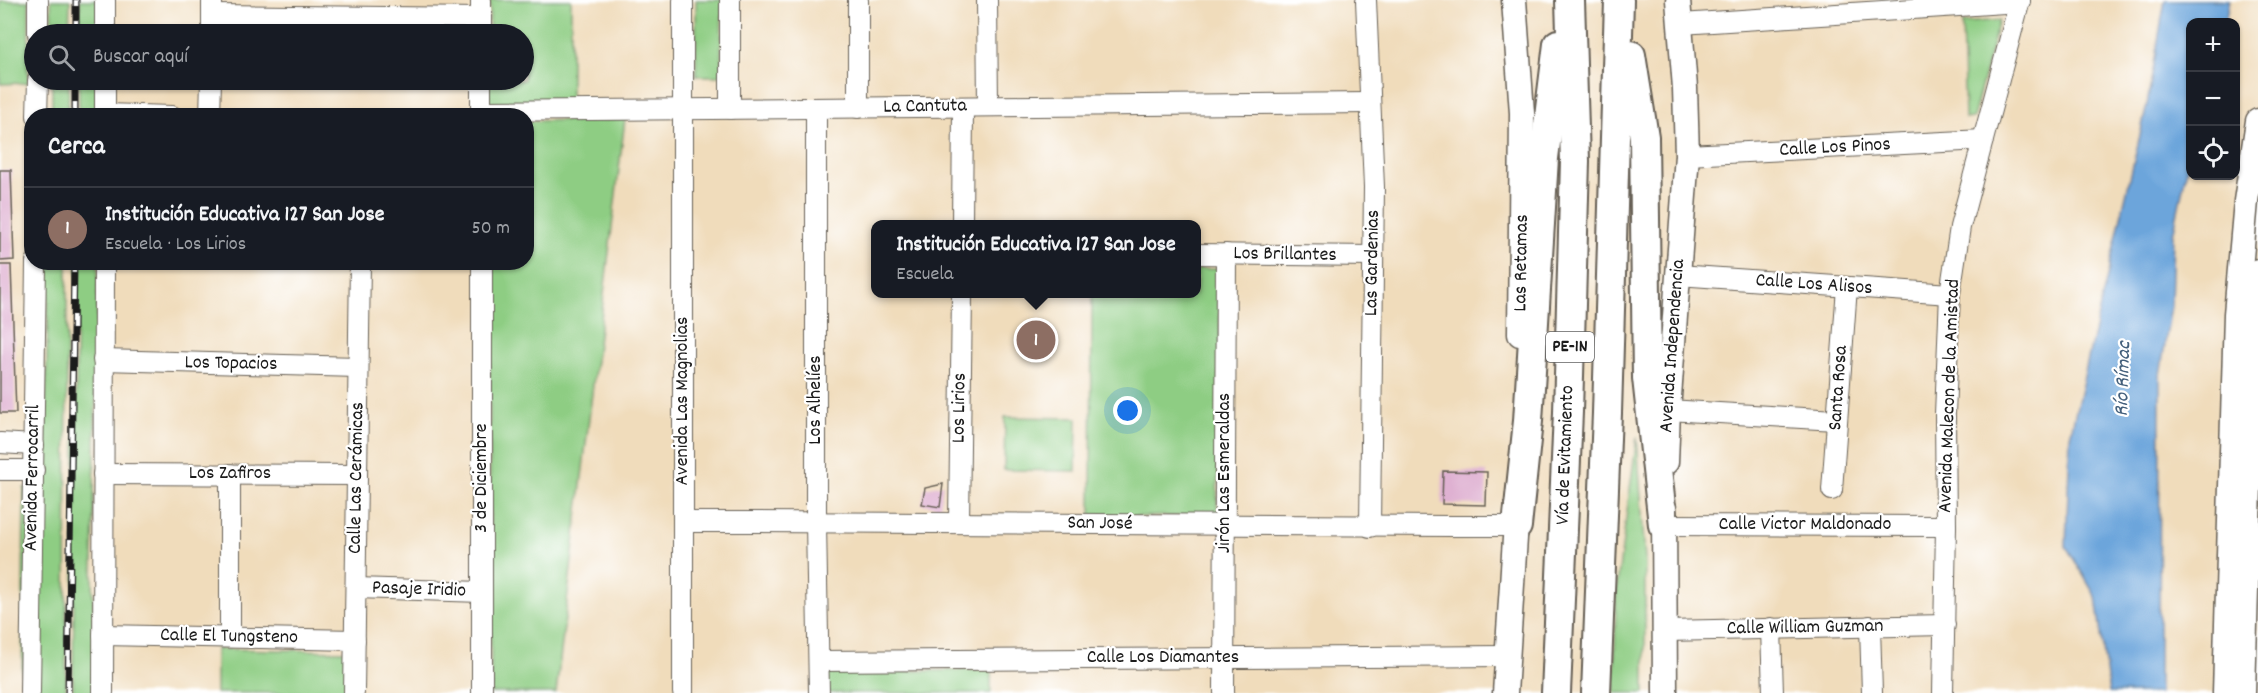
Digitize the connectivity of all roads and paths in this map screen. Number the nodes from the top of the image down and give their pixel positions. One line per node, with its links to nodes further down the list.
1 (38, 0): 18 (street)
2 (105, 0): 19 (street)
3 (683, 0): 34 (street, Avenida Las Magnolias)
4 (730, 0): 35 (street)
5 (858, 0): 33 (street)
6 (987, 0): 27 (street)
7 (1365, 0): 25 (street, Las Gardenias)
8 (1514, 0): 71 (main road, Las Retamas)
9 (1563, 0): 71 (highway)
10 (1570, 0): 94 (highway, Vía de Evitamiento / PE-1N)
11 (1678, 0): 20 (main road, Avenida Independencia)
12 (2020, 1): 13 (street); 38 (street, Avenida Malecon de la Amistad)
13 (1942, 3): 15 (street)
14 (1619, 4): 69 (highway); 95 (highway, Vía de Evitamiento / PE-1N)
15 (1817, 8): 20 (street)
16 (212, 17): 17 (street)
17 (481, 18)
18 (38, 24)
19 (105, 24)
20 (1681, 24): 39 (main road, Avenida Independencia)
21 (38, 90): 28 (street)
22 (105, 90): 29 (street)
23 (211, 90): 30 (street)
24 (481, 90): 31 (street)
25 (1370, 103): 27 (street, La Cantuta); 43 (street, Las Gardenias)
26 (963, 106): 27 (street, La Cantuta); 33 (street, La Cantuta); 40 (street)
27 (988, 106)
28 (37, 108)
29 (105, 108)
30 (210, 108)
31 (481, 108)
32 (816, 108): 33 (street, La Cantuta); 35 (street, La Cantuta); 67 (street, Los Alhelíes)
33 (858, 108)
34 (682, 109): 35 (street, La Cantuta); 36 (street, La Cantuta); 66 (street, Avenida Las Magnolias)
35 (730, 109)
36 (534, 112)
37 (2258, 121): 53 (main road)
38 (1983, 140): 39 (street, Calle Los Pinos); 51 (street, Avenida Malecon de la Amistad)
39 (1687, 155): 49 (main road, Avenida Independencia)
40 (963, 220)
41 (1201, 254): 42 (street, Los Brillantes)
42 (1226, 254): 43 (street, Los Brillantes); 70 (street, Jirón Las Esmeraldas)
43 (1373, 256): 73 (street, Las Gardenias)
44 (36, 270): 59 (street, Avenida Ferrocarril)
45 (104, 270): 54 (street)
46 (360, 270): 55 (street, Calle Las Cerámicas)
47 (482, 270): 75 (street, 3 de Diciembre)
48 (2258, 271): 53 (main road)
49 (1678, 275): 50 (street, Calle Los Alisos); 56 (main road, Avenida Independencia)
50 (1847, 287): 51 (street, Calle Los Alisos); 57 (street, Santa Rosa)
51 (1950, 294): 72 (street, Avenida Malecon de la Amistad)
52 (962, 298): 68 (street, Los Lirios)
53 (2249, 314): 100 (main road); 101 (main road)
54 (104, 360): 55 (street, Los Topacios); 62 (street)
55 (358, 367): 64 (street, Calle Las Cerámicas)
56 (1668, 410): 57 (street); 69 (main road, Avenida Independencia)
57 (1836, 420): 65 (street, Santa Rosa)
58 (0, 443): 59 (street)
59 (34, 445): 61 (street, Avenida Ferrocarril)
60 (0, 470): 61 (street)
61 (34, 470): 86 (street, Avenida Ferrocarril)
62 (103, 474): 63 (street, Los Zafiros); 80 (street)
63 (230, 474): 64 (street, Los Zafiros); 81 (street)
64 (357, 475): 74 (street, Calle Las Cerámicas)
65 (1832, 490)
66 (683, 522): 67 (street, San José); 90 (street, Avenida Las Magnolias)
67 (816, 522): 68 (street, San José); 85 (street, Los Alhelíes)
68 (959, 522): 70 (street, San José)
69 (1663, 525): 72 (street, Calle Victor Maldonado); 79 (main road, Avenida Independencia)
70 (1225, 526): 73 (street, San José); 84 (street, Jirón Las Esmeraldas)
71 (1517, 526): 73 (street, San José); 83 (main road, Las Retamas)
72 (1946, 526): 76 (street, Avenida Malecon de la Amistad)
73 (1370, 527)
74 (356, 588): 75 (street, Pasaje Iridio); 82 (street, Calle Las Cerámicas)
75 (482, 591): 89 (street, 3 de Diciembre)
76 (1945, 625): 77 (street, Calle William Guzman); 99 (street, Avenida Malecon de la Amistad)
77 (1870, 626): 78 (street, Calle William Guzman); 98 (street)
78 (1771, 628): 79 (street, Calle William Guzman); 97 (street)
79 (1665, 631): 96 (main road, Avenida Independencia)
80 (103, 635): 81 (street, Calle El Tungsteno); 87 (street)
81 (230, 637): 82 (street, Calle El Tungsteno)
82 (355, 640): 88 (street, Calle Las Cerámicas)
83 (1507, 656): 84 (street, Calle Los Diamantes); 93 (main road, Las Retamas)
84 (1225, 658): 85 (street, Calle Los Diamantes); 92 (street, Jirón Las Esmeraldas)
85 (819, 661): 91 (street, Los Alhelíes)
86 (30, 693)
87 (103, 693)
88 (354, 693)
89 (482, 693)
90 (683, 693)
91 (819, 693)
92 (1224, 693)
93 (1504, 693)
94 (1556, 693)
95 (1596, 693)
96 (1665, 693)
97 (1773, 693)
98 (1872, 693)
99 (1943, 693)
100 (2225, 693)
101 (2243, 693)

